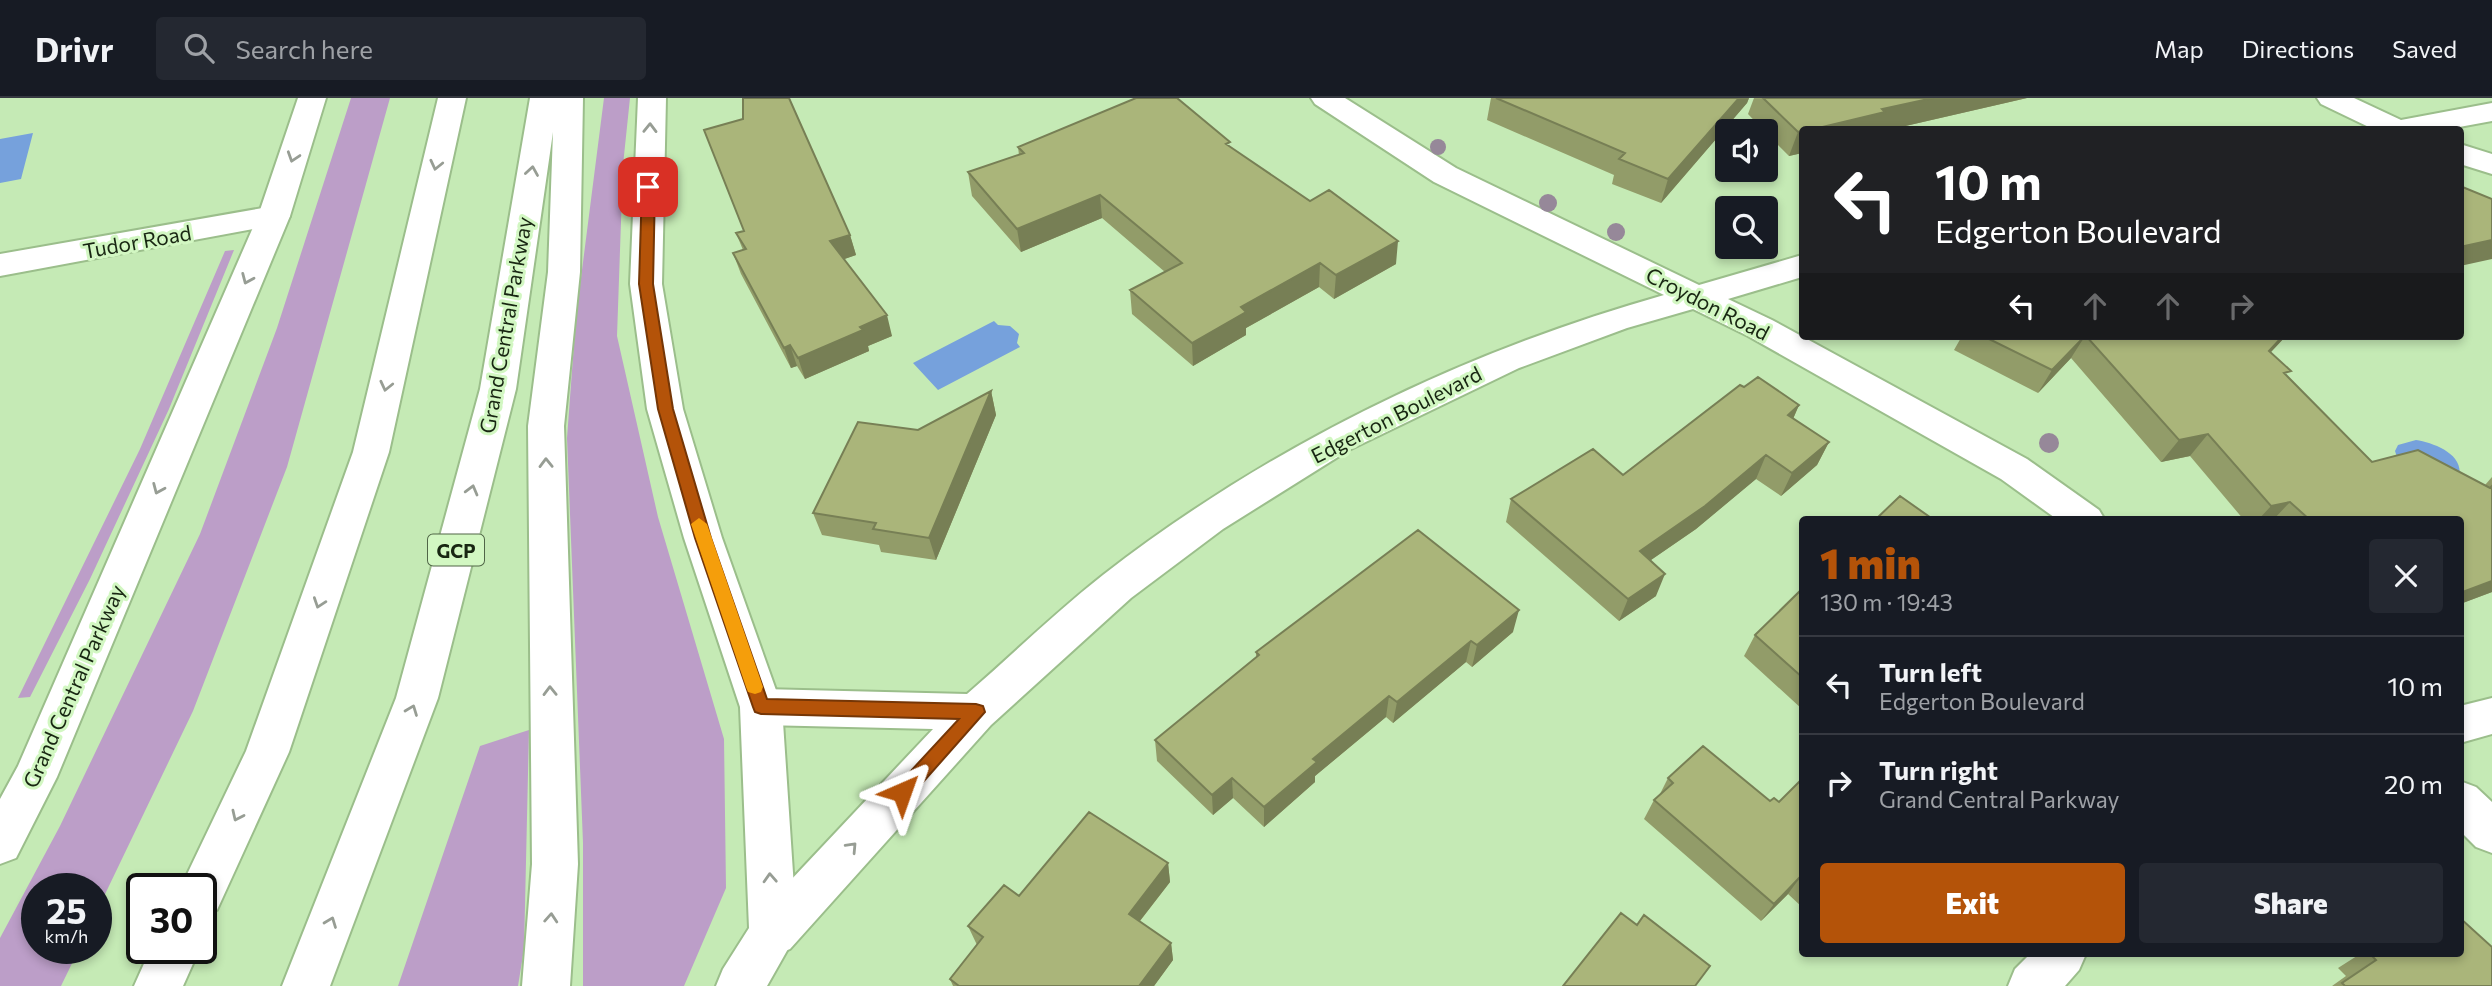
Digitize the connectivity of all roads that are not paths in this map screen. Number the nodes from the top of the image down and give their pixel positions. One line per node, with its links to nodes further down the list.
1 (312, 98): 13 (main road, Grand Central Parkway, one-way to 13)
2 (452, 98): 26 (main road, one-way to 26)
3 (544, 98): 31 (main road, Grand Central Parkway / GCP, one-way to 3)
4 (569, 98): 32 (main road, one-way to 4)
5 (652, 98): 18 (main road, one-way to 5)
6 (1325, 98): 16 (main road, Croydon Road)
7 (2331, 98): 9 (main road)
8 (2492, 112): 10 (main road)
9 (2391, 126)
10 (2414, 126)
11 (2464, 154): 12 (main road)
12 (2492, 165)
13 (274, 216): 14 (main road, Tudor Road); 22 (main road, Grand Central Parkway, one-way to 22)
14 (0, 265)
15 (1799, 267): 16 (main road, Edgerton Boulevard)
16 (1694, 296): 17 (main road, Croydon Road); 19 (main road, Edgerton Boulevard)
17 (2080, 516)
18 (761, 707): 19 (main road); 27 (main road, one-way to 18)
19 (976, 712): 27 (main road, Edgerton Boulevard, one-way to 19)
20 (2492, 716): 21 (main road)
21 (2464, 724)
22 (18, 784): 25 (main road, Grand Central Parkway)
23 (2464, 805): 24 (main road)
24 (2492, 832)
25 (0, 843)
26 (211, 873)
27 (773, 933): 33 (main road)
28 (2059, 957): 34 (main road)
29 (168, 964): 30 (main road)
30 (158, 986)
31 (306, 986)
32 (546, 986)
33 (740, 986)
34 (2032, 986)

